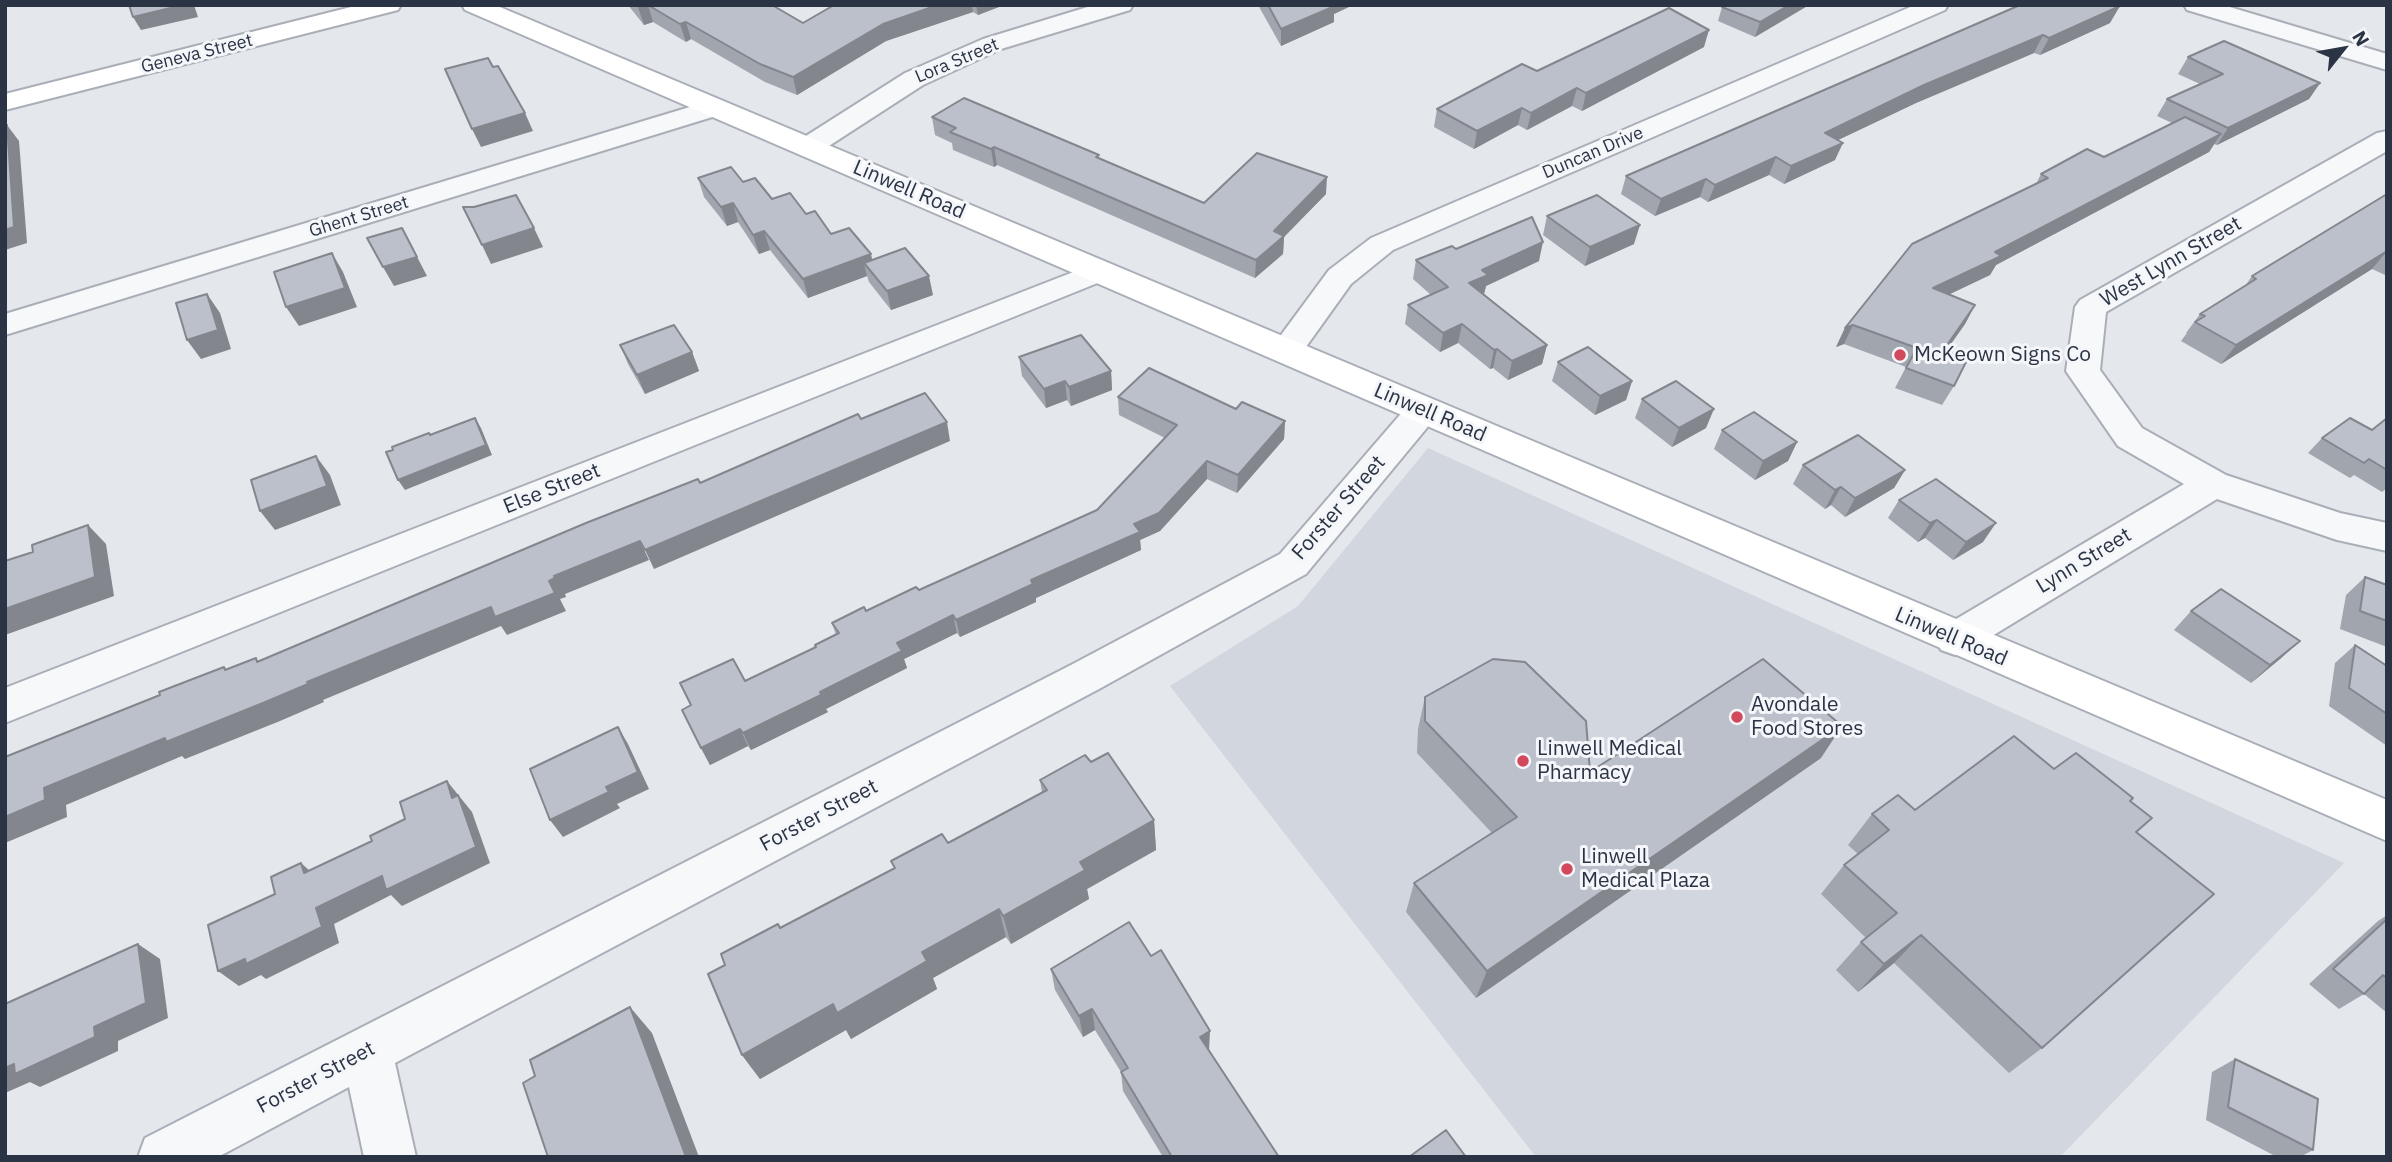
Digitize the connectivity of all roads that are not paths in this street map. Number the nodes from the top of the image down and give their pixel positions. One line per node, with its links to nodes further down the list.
1 (389, 5): 7 (main road, Geneva Street)
2 (474, 5): 8 (main road, Linwell Road)
3 (1121, 5): 10 (street, Lora Street)
4 (1936, 5): 13 (street, Duncan Drive)
5 (2196, 5): 6 (street)
6 (2387, 62)
7 (5, 102)
8 (713, 108): 10 (main road, Linwell Road); 12 (street, Ghent Street)
9 (2387, 139): 15 (street, West Lynn Street)
10 (808, 147): 11 (main road, Linwell Road)
11 (1100, 271): 13 (main road, Linwell Road); 18 (street, Else Street)
12 (5, 325)
13 (1286, 350): 14 (main road, Linwell Road)
14 (1423, 410): 17 (main road, Linwell Road); 20 (street, Forster Street)
15 (2213, 484): 16 (street); 17 (street, Lynn Street)
16 (2387, 537)
17 (1955, 639): 19 (main road, Linwell Road)
18 (5, 706)
19 (2387, 821)
20 (367, 1051): 21 (street, Forster Street); 22 (street)
21 (164, 1157)
22 (390, 1157)

